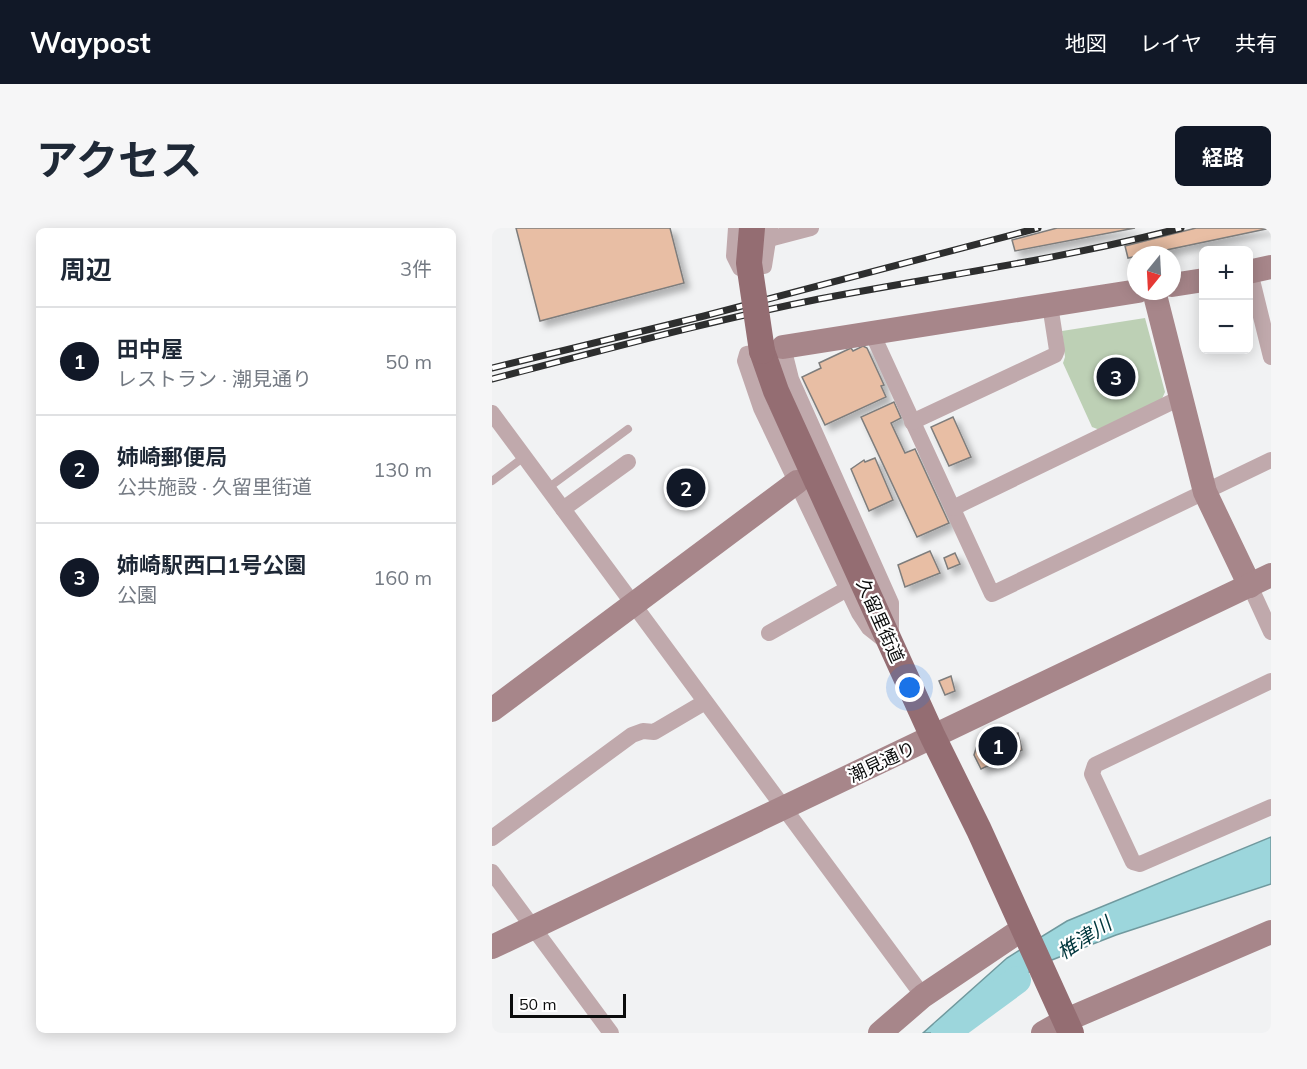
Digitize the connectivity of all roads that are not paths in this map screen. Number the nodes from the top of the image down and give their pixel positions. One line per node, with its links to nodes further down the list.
1 (736, 228): 3 (street)
2 (812, 228): 3 (street)
3 (764, 232): 32 (main road, 久留里街道, bridge)
4 (1256, 270): 13 (street)
5 (1199, 281): 6 (street)
6 (1181, 284)
7 (1127, 293): 9 (street)
8 (1156, 300): 14 (street)
9 (1050, 305): 10 (street); 15 (street)
10 (872, 333): 11 (street); 15 (street)
11 (777, 348): 32 (street)
12 (753, 353): 23 (street)
13 (1271, 357)
14 (1180, 398): 24 (street); 25 (street)
15 (912, 422): 25 (street)
16 (495, 423): 18 (street)
17 (628, 429): 22 (lane)
18 (524, 457): 21 (lane); 22 (street)
19 (1271, 460): 24 (street)
20 (628, 462): 26 (street)
21 (492, 481)
22 (548, 488): 26 (street)
23 (802, 492): 28 (street); 29 (street)
24 (1205, 492): 25 (street); 27 (street)
25 (952, 508)
26 (563, 509): 29 (street)
27 (1260, 580): 30 (street); 36 (street, 潮見通り)
28 (847, 589): 31 (street); 32 (street)
29 (634, 605): 34 (street); 35 (street)
30 (1271, 632)
31 (769, 633)
32 (892, 646): 36 (main road, 久留里街道)
33 (1271, 681): 37 (street)
34 (705, 702): 38 (street); 39 (street)
35 (492, 710)
36 (933, 737): 38 (street, 潮見通り); 43 (main road, 久留里街道)
37 (1271, 807)
38 (785, 808): 41 (street, 潮見通り); 45 (street)
39 (492, 838)
40 (492, 872): 41 (street)
41 (533, 927): 44 (street, 潮見通り); 47 (street)
42 (1271, 932): 46 (street)
43 (1027, 935): 45 (street); 46 (main road, 久留里街道)
44 (492, 947)
45 (923, 996): 48 (street)
46 (1059, 1022)
47 (611, 1033)
48 (880, 1033)

